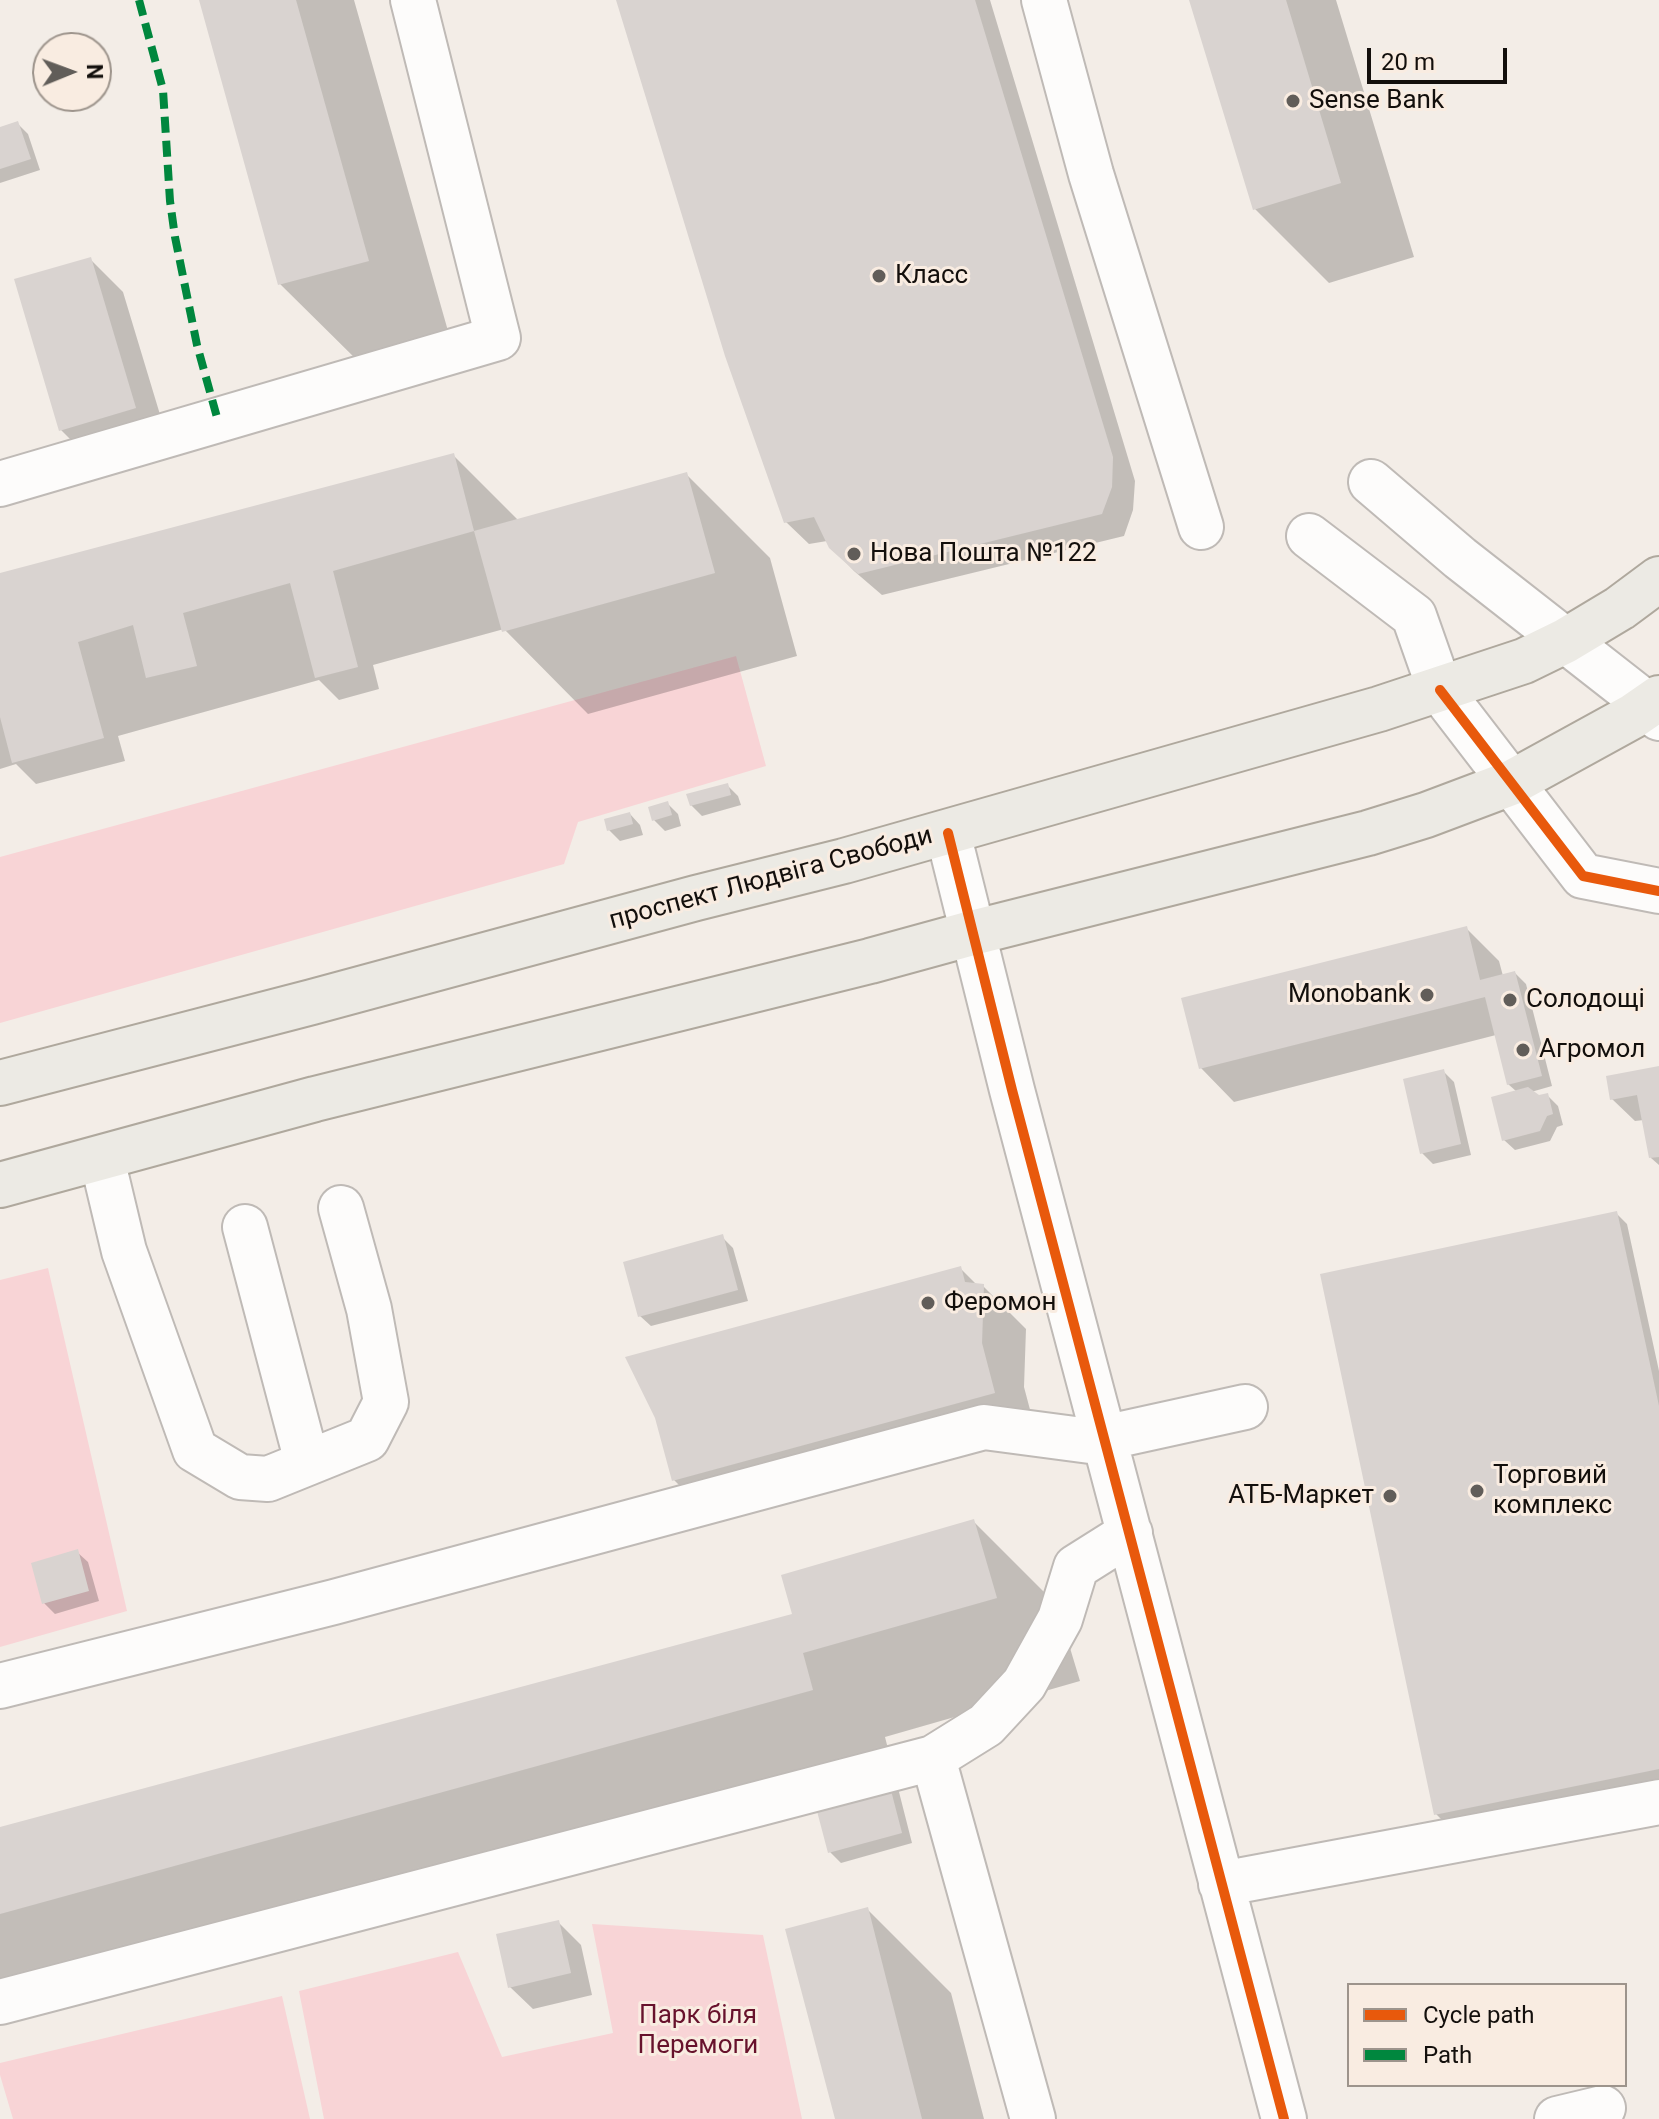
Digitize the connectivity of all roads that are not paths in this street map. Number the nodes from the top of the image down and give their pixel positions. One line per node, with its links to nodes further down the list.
1 (413, 0): 4 (street)
2 (1044, 0): 5 (street)
3 (1371, 482): 8 (street)
4 (0, 484)
5 (1201, 527)
6 (1309, 536): 9 (street)
7 (1659, 579): 8 (main road, проспект Людвіга Свободи)
8 (1565, 641): 9 (main road, проспект Людвіга Свободи); 10 (street)
9 (1440, 690): 11 (street); 12 (main road, проспект Людвіга Свободи)
10 (1655, 707): 11 (main road)
11 (1511, 783): 13 (street); 14 (main road)
12 (948, 833): 14 (street); 15 (main road, проспект Людвіга Свободи)
13 (1659, 891)
14 (972, 933): 16 (main road); 21 (street)
15 (0, 1083)
16 (102, 1159): 17 (main road); 22 (street)
17 (0, 1185)
18 (341, 1208): 22 (street)
19 (245, 1227): 22 (street)
20 (1245, 1407): 21 (street)
21 (1104, 1438): 23 (street); 24 (street)
22 (307, 1462)
23 (1130, 1533): 25 (street); 27 (street)
24 (0, 1686)
25 (933, 1758): 28 (street); 30 (street)
26 (1659, 1802): 27 (street)
27 (1221, 1884): 31 (street)
28 (0, 2002)
29 (1603, 2108): 32 (street)
30 (1033, 2119)
31 (1284, 2119)
32 (1557, 2119)

